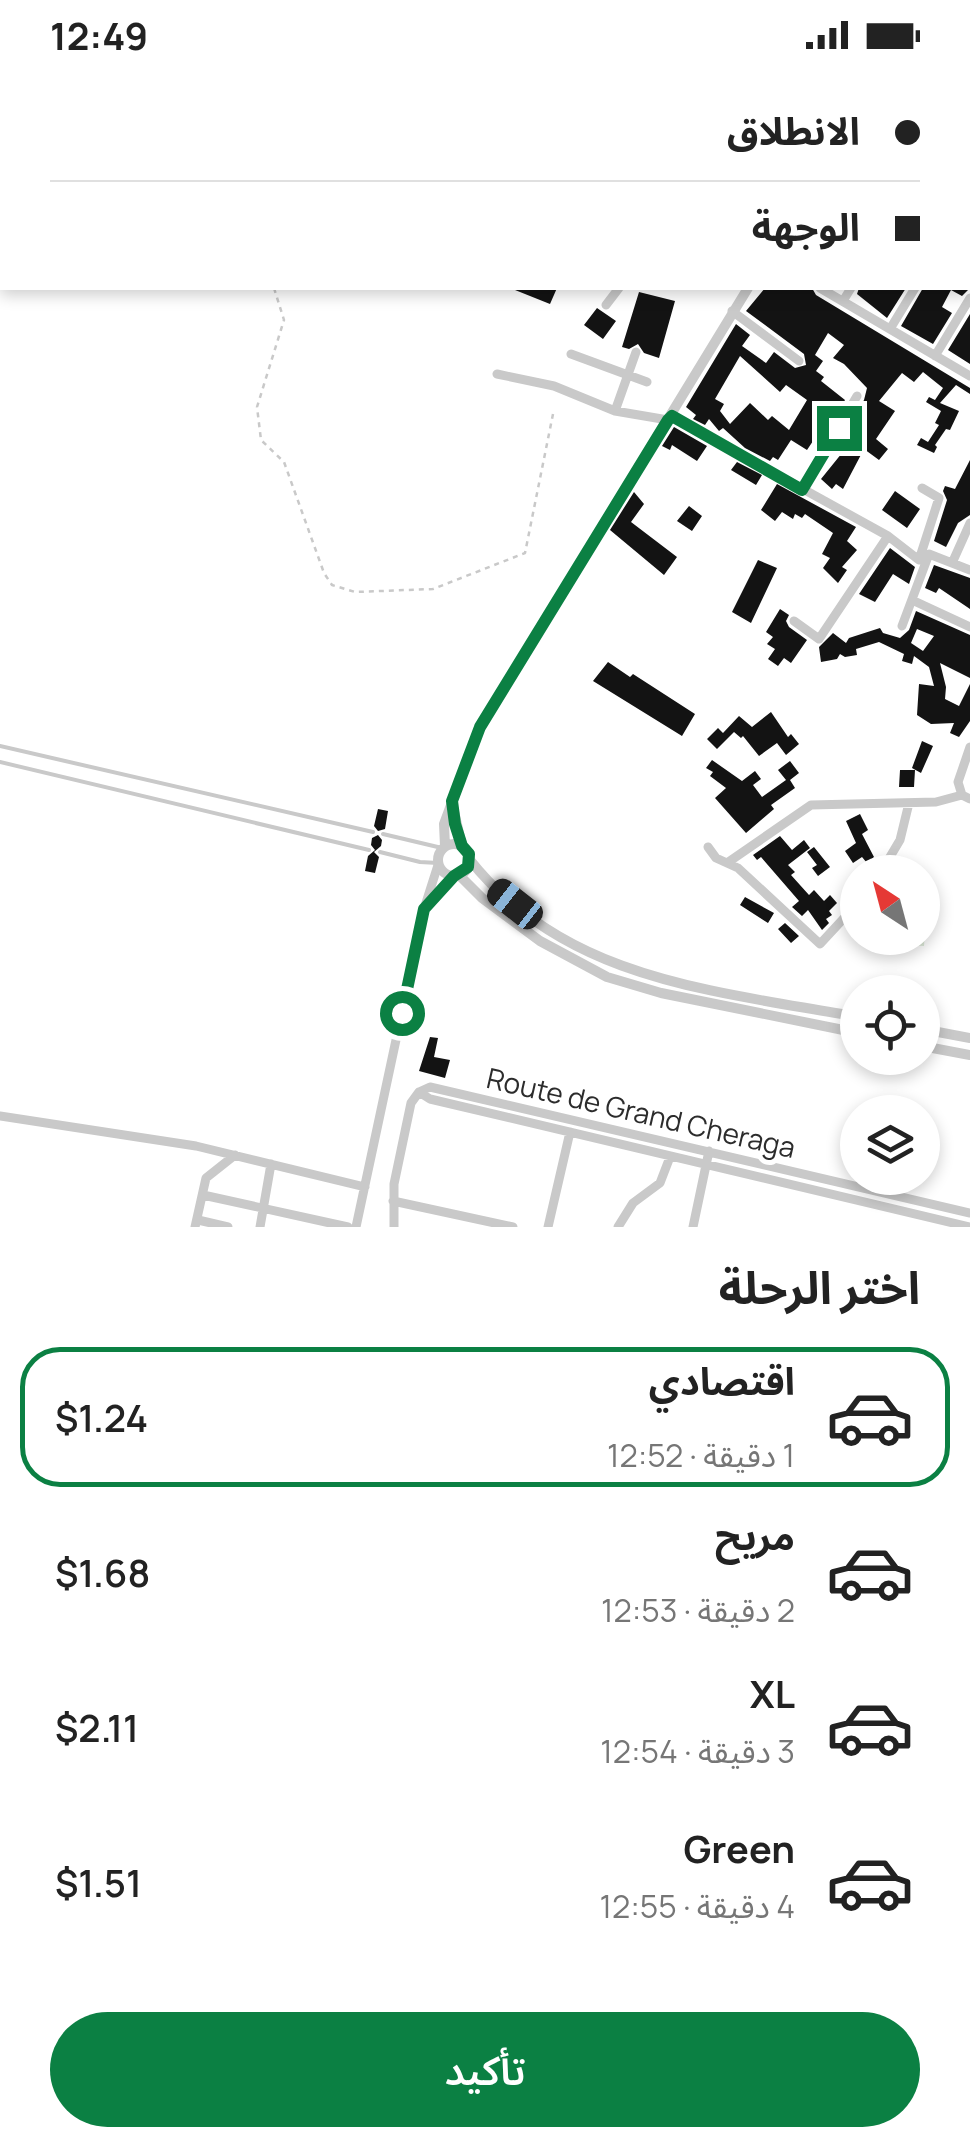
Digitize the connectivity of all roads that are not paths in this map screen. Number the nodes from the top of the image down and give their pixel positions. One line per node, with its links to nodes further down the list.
1 (617, 290): 8 (street)
2 (747, 290): 9 (street)
3 (824, 290): 7 (street)
4 (850, 290): 7 (street)
5 (914, 290): 10 (street)
6 (970, 298): 13 (street)
7 (843, 301): 10 (street)
8 (606, 305)
9 (732, 311): 14 (street); 21 (street)
10 (890, 329): 13 (street)
11 (636, 352): 16 (street)
12 (572, 354): 16 (street)
13 (935, 356): 17 (street)
14 (799, 361)
15 (496, 374): 20 (street)
16 (628, 376): 18 (street); 20 (street)
17 (970, 376)
18 (647, 382)
19 (858, 396): 23 (street)
20 (615, 411): 21 (street)
21 (670, 418): 23 (street); 36 (street)
22 (922, 488): 25 (street)
23 (802, 490): 25 (street)
24 (970, 523): 26 (street)
25 (888, 536): 29 (street)
26 (953, 562): 27 (street); 28 (street)
27 (970, 570)
28 (912, 600): 30 (street); 31 (street)
29 (794, 621)
30 (902, 626)
31 (970, 627)
32 (0, 746): 38 (lane)
33 (970, 747): 35 (street)
34 (0, 762): 43 (lane)
35 (966, 797): 37 (street)
36 (452, 801): 40 (street); 42 (street)
37 (909, 803): 45 (street); 47 (street)
38 (373, 832)
39 (384, 834): 42 (lane)
40 (462, 846): 42 (street); 46 (street)
41 (708, 846): 47 (street)
42 (444, 847): 48 (street)
43 (370, 850)
44 (380, 852): 48 (lane)
45 (891, 855)
46 (470, 860): 49 (street); 52 (street)
47 (727, 863): 51 (street)
48 (438, 864): 49 (street); 50 (street)
49 (456, 876): 50 (street); 53 (street)
50 (424, 909): 66 (street)
51 (840, 922)
52 (840, 1014)
53 (840, 1029)
54 (940, 1033): 55 (street)
55 (970, 1038)
56 (940, 1050): 57 (street)
57 (970, 1056)
58 (419, 1092): 60 (street); 61 (street, Route de Grand Cheraga); 68 (street)
59 (0, 1116): 62 (street)
60 (570, 1132): 63 (street); 79 (street)
61 (709, 1152): 65 (street); 70 (street, Route de Grand Cheraga)
62 (235, 1155): 64 (street); 67 (street)
63 (670, 1157): 65 (street); 80 (street)
64 (271, 1164): 66 (street); 69 (street)
65 (706, 1166): 72 (street); 81 (street)
66 (365, 1187): 76 (street)
67 (203, 1195): 69 (street); 71 (street)
68 (393, 1201): 77 (street); 78 (street)
69 (264, 1210): 74 (street); 75 (street)
70 (970, 1213)
71 (196, 1224): 73 (street)
72 (970, 1226)
73 (228, 1227)
74 (260, 1227)
75 (348, 1227)
76 (356, 1227)
77 (394, 1227)
78 (513, 1227)
79 (548, 1227)
80 (618, 1227)
81 (692, 1227)

